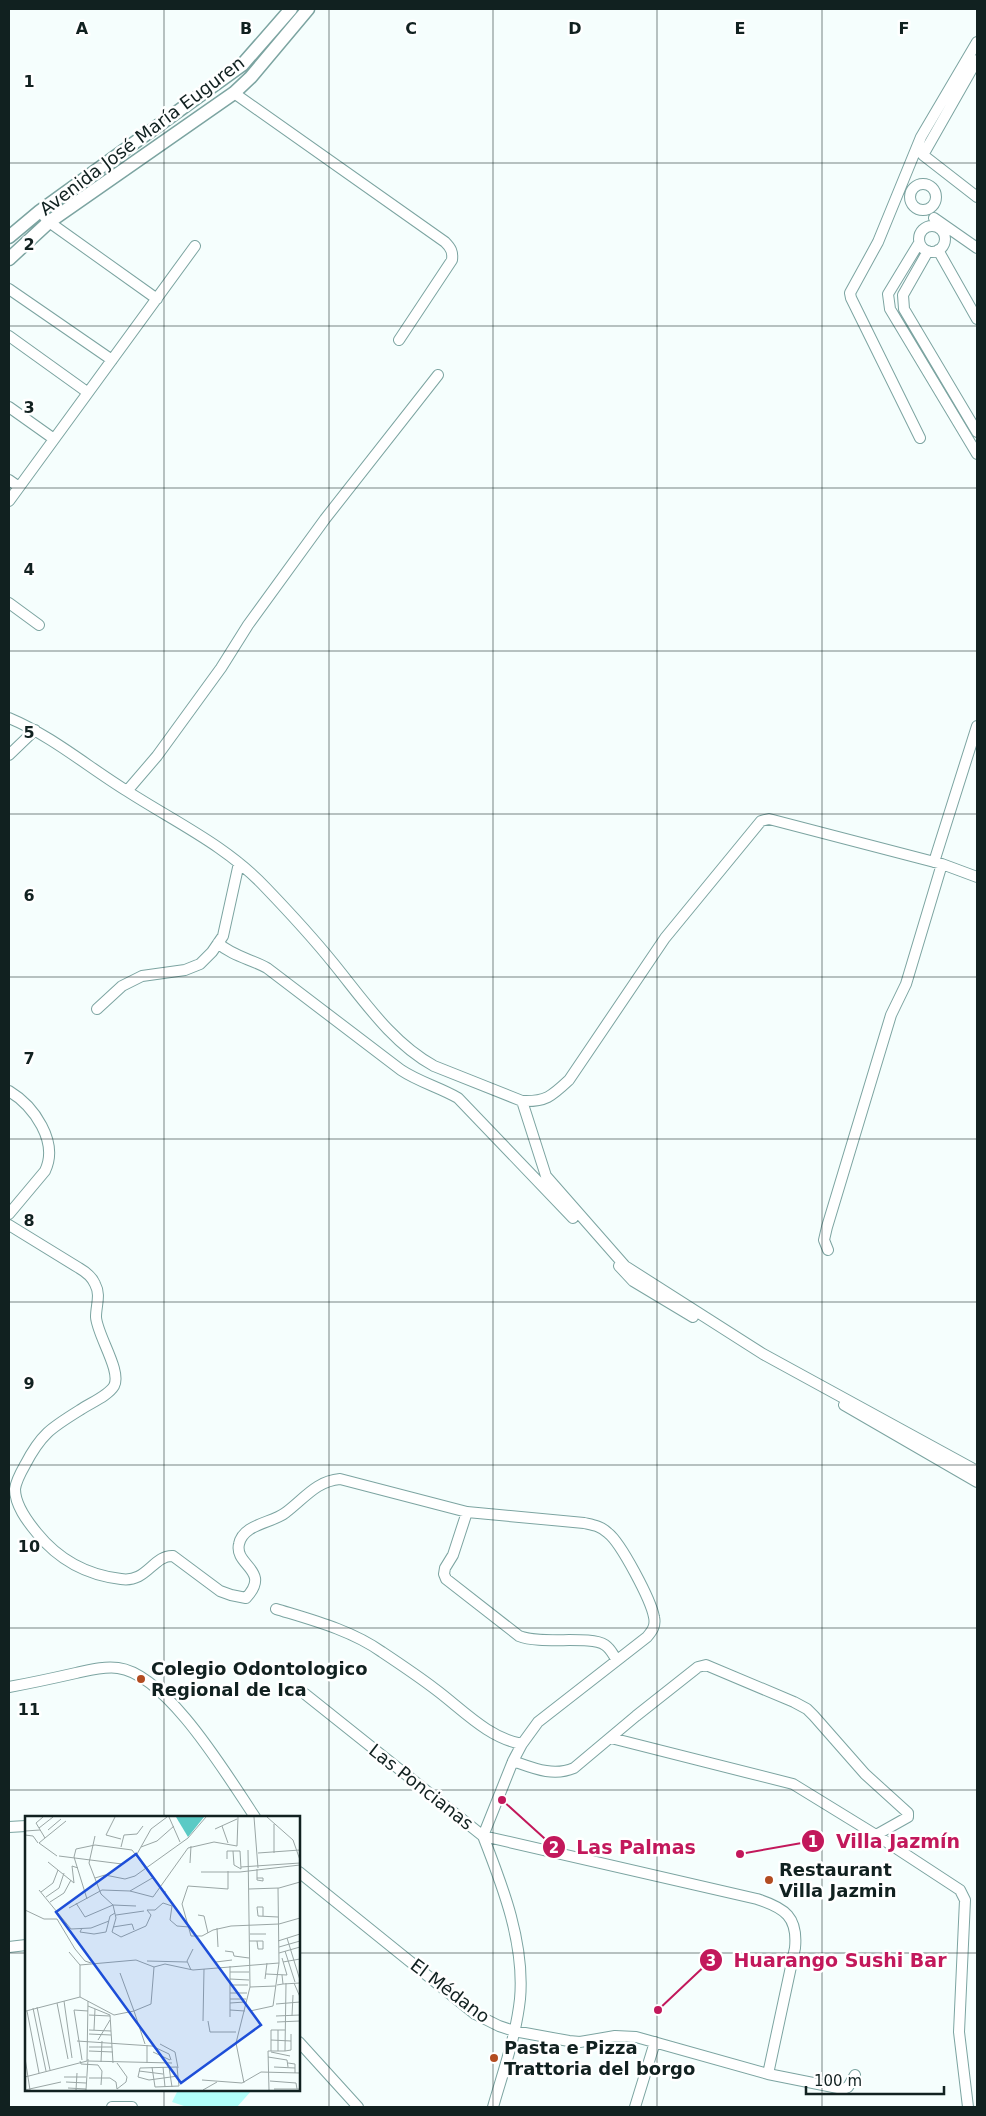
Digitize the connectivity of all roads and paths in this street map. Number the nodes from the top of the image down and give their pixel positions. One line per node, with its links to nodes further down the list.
1 (291, 9): 11 (street, Avenida José María Euguren)
2 (308, 9): 6 (street, Avenida José María Euguren)
3 (977, 42): 7 (street)
4 (977, 60): 5 (street)
5 (974, 77): 9 (street)
6 (234, 93): 13 (street, Avenida José María Euguren); 25 (street)
7 (909, 166): 8 (street); 31 (street)
8 (918, 185): 10 (street); 12 (street)
9 (977, 197)
10 (918, 209): 12 (street); 14 (street)
11 (40, 211): 13 (street); 15 (street, Avenida José María Euguren)
12 (934, 218): 14 (street); 18 (street); 19 (street)
13 (49, 222): 20 (street, Avenida José María Euguren); 22 (street)
14 (924, 228): 16 (street)
15 (9, 237)
16 (919, 243): 19 (street); 33 (street)
17 (195, 246): 22 (street)
18 (977, 248)
19 (933, 251): 23 (street); 30 (street)
20 (9, 259)
21 (9, 289): 26 (street)
22 (157, 299): 26 (street)
23 (977, 320)
24 (9, 336): 28 (street)
25 (399, 340)
26 (112, 360): 28 (street)
27 (438, 375): 43 (street)
28 (87, 392): 32 (street)
29 (9, 408): 32 (street)
30 (977, 432)
31 (920, 438)
32 (54, 439): 35 (street)
33 (977, 454)
34 (9, 480): 35 (street)
35 (18, 487): 36 (street)
36 (9, 502)
37 (9, 603): 38 (street)
38 (39, 625)
39 (9, 718): 41 (street)
40 (977, 726): 45 (street)
41 (34, 730): 42 (street); 43 (street)
42 (9, 755)
43 (127, 792): 44 (street)
44 (239, 863): 47 (street); 50 (street)
45 (938, 863): 46 (street); 50 (street); 53 (street)
46 (977, 878)
47 (218, 943): 48 (street); 55 (street)
48 (97, 1009)
49 (9, 1091): 51 (street)
50 (522, 1101): 54 (street)
51 (9, 1214)
52 (9, 1225): 56 (street)
53 (828, 1250)
54 (977, 1470)
55 (977, 1482)
56 (466, 1512): 58 (street); 58 (street)
57 (276, 1609): 62 (street)
58 (617, 1660): 62 (street)
59 (9, 1687): 64 (street)
60 (305, 1694): 68 (street, Las Poncianas)
61 (611, 1738): 63 (street); 67 (street); 67 (street)
62 (522, 1744): 63 (street)
63 (513, 1761): 68 (street)
64 (254, 1816)
65 (25, 1826): 66 (street)
66 (9, 1827)
67 (876, 1835): 82 (street)
68 (483, 1836): 72 (street, Las Poncianas); 75 (street)
69 (300, 1873): 72 (street, El Médano)
70 (25, 1945): 71 (street)
71 (9, 1947)
72 (514, 2031): 73 (street, El Médano); 80 (street, Las Poncianas)
73 (655, 2042): 75 (street, El Médano); 81 (street)
74 (300, 2043): 79 (street)
75 (768, 2074): 76 (street, El Médano)
76 (855, 2075)
77 (112, 2107): 78 (street)
78 (132, 2107)
79 (358, 2107)
80 (493, 2107)
81 (635, 2107)
82 (968, 2107)

